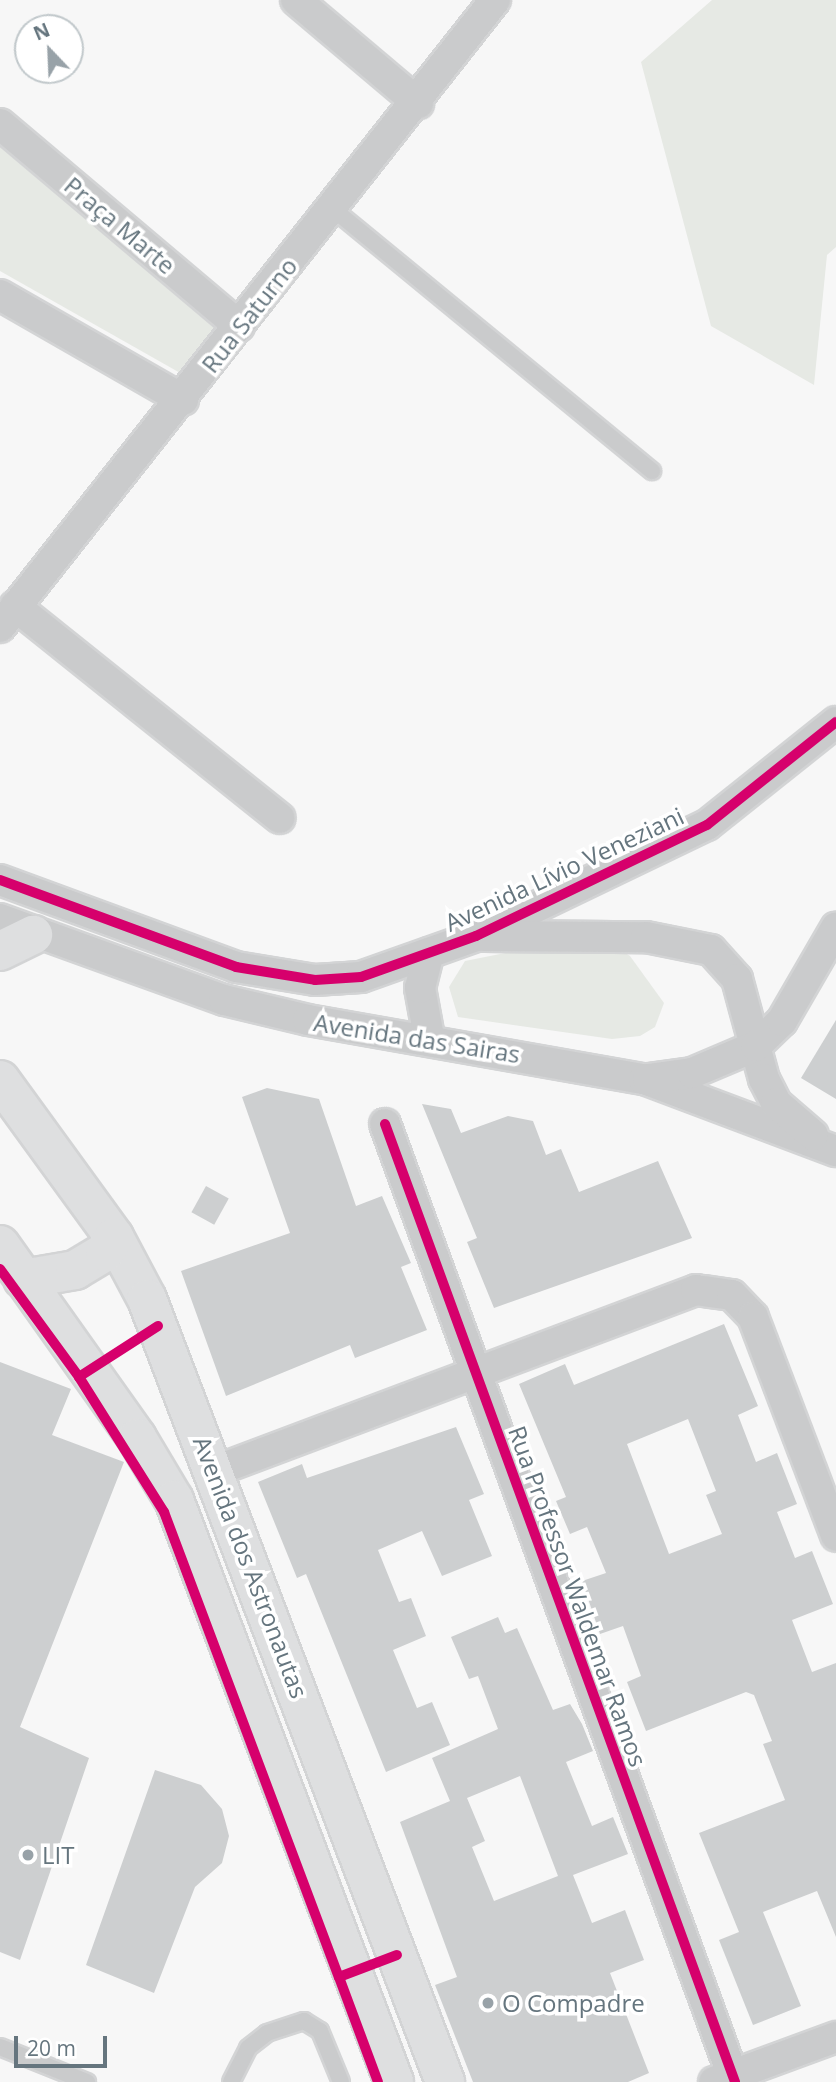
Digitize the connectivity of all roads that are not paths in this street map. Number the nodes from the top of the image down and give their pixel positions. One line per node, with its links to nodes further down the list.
1 (296, 0): 3 (street)
2 (495, 0): 3 (street, Rua Saturno)
3 (418, 103): 5 (street, Rua Saturno)
4 (0, 124): 7 (street, Praça Marte)
5 (333, 209): 7 (street, Rua Saturno); 9 (lane)
6 (0, 295): 8 (street)
7 (239, 326): 8 (street, Rua Saturno)
8 (183, 400): 10 (street, Rua Saturno)
9 (652, 471)
10 (8, 616): 12 (street)
11 (836, 722): 16 (street, Avenida Lívio Veneziani)
12 (280, 818)
13 (0, 880): 17 (street, Avenida Lívio Veneziani)
14 (836, 928): 19 (street)
15 (11, 935): 18 (street, Avenida das Sairas)
16 (476, 936): 17 (street, Avenida Lívio Veneziani); 19 (street)
17 (429, 953): 18 (street)
18 (429, 1037): 20 (street, Avenida das Sairas)
19 (756, 1046): 20 (street); 23 (street)
20 (644, 1079): 23 (street, Avenida das Sairas)
21 (0, 1080): 24 (main road, Avenida dos Astronautas)
22 (385, 1124): 27 (street, Rua Professor Waldemar Ramos)
23 (830, 1148)
24 (114, 1237): 26 (main road); 28 (main road, Avenida dos Astronautas)
25 (0, 1245): 26 (main road, Avenida dos Astronautas)
26 (23, 1279): 36 (main road, Avenida dos Astronautas)
27 (473, 1373): 28 (street); 29 (street); 32 (street, Rua Professor Waldemar Ramos)
28 (215, 1471): 37 (main road, Avenida dos Astronautas)
29 (836, 1536)
30 (836, 2037): 32 (street)
31 (0, 2047): 33 (lane)
32 (727, 2080)
33 (87, 2082)
34 (231, 2082): 35 (lane)
35 (341, 2082)
36 (394, 2082)
37 (445, 2082)

